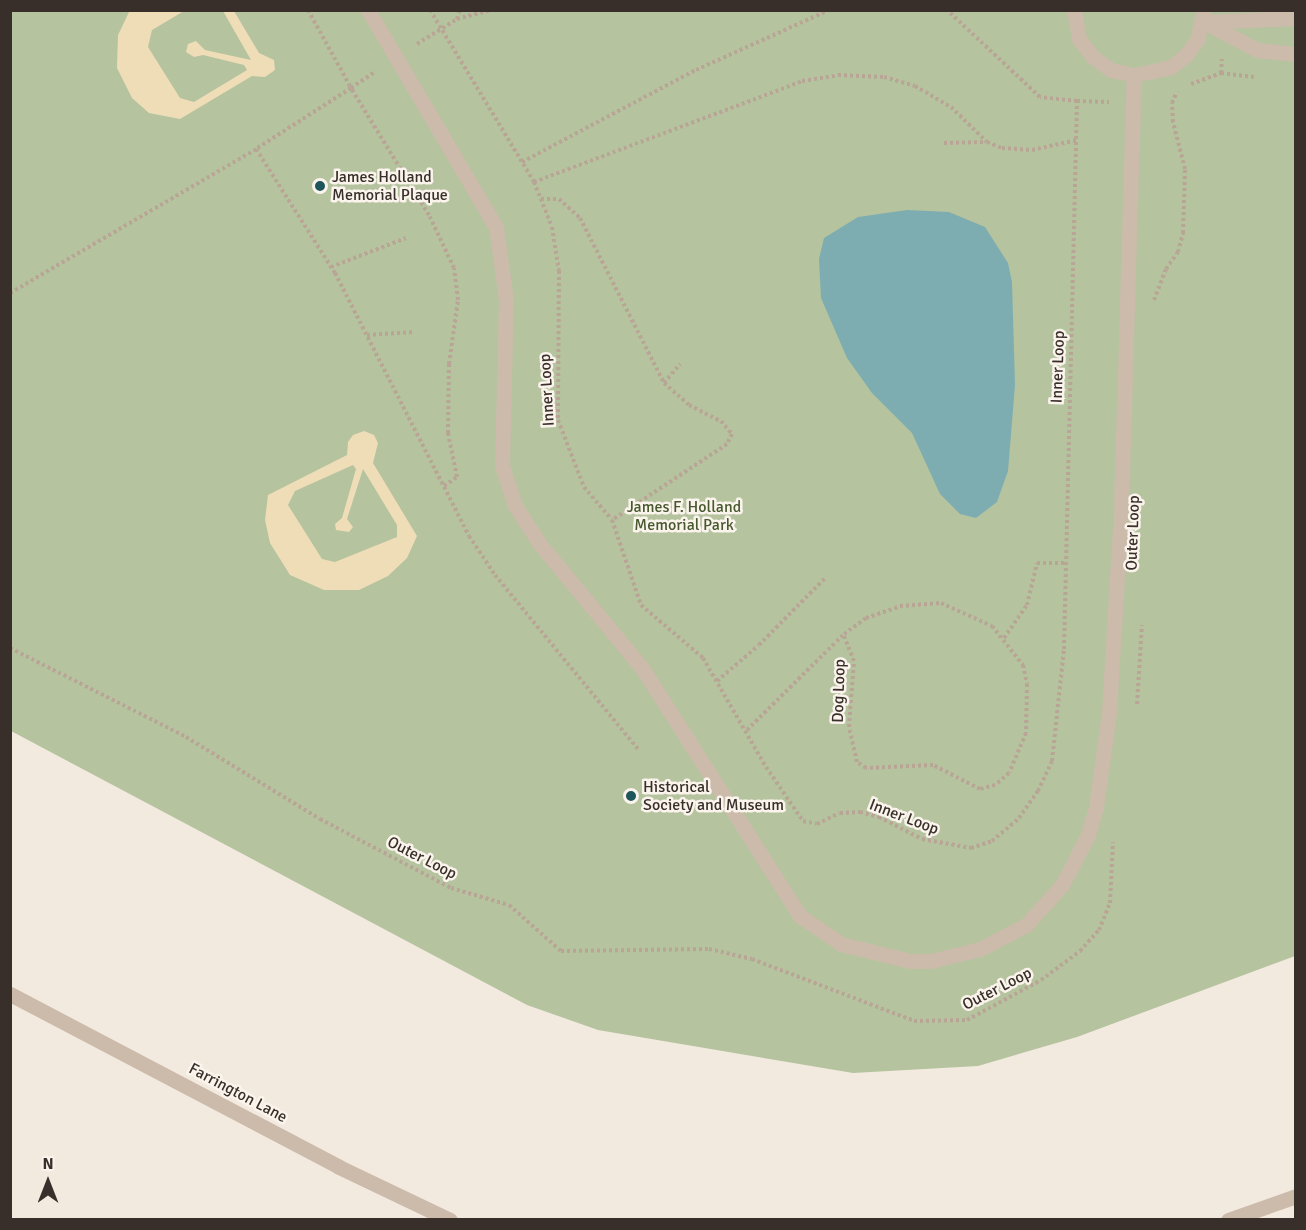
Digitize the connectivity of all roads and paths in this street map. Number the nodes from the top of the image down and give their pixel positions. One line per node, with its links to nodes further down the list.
1 (368, 10): 14 (street)
2 (430, 10): 11 (path, Inner Loop)
3 (460, 10): 10 (path)
4 (490, 10): 10 (path)
5 (829, 10): 21 (path)
6 (947, 10): 17 (path, Inner Loop)
7 (1074, 10): 14 (street)
8 (1204, 16): 9 (street); 12 (street); 14 (street)
9 (1296, 18)
10 (457, 19): 11 (path)
11 (441, 28): 21 (path, Inner Loop)
12 (1296, 54)
13 (1221, 74): 15 (path)
14 (1134, 75)
15 (1186, 86)
16 (1181, 90): 27 (path)
17 (1077, 140): 18 (path); 34 (path, Inner Loop)
18 (987, 142): 19 (path); 22 (path)
19 (944, 143)
20 (256, 149): 25 (path); 26 (path); 32 (path)
21 (522, 162): 22 (path, Inner Loop)
22 (534, 182): 23 (path, Inner Loop)
23 (541, 199): 31 (path); 33 (path, Inner Loop)
24 (406, 238): 25 (path)
25 (331, 267): 29 (path)
26 (10, 293)
27 (1152, 311)
28 (414, 332): 29 (path)
29 (367, 335): 32 (path)
30 (680, 364): 31 (path)
31 (664, 383): 33 (path)
32 (444, 486): 43 (path)
33 (612, 520): 40 (path, Inner Loop)
34 (1064, 563): 38 (path); 42 (path, Inner Loop)
35 (825, 578): 40 (path)
36 (1142, 613): 41 (path)
37 (844, 635): 38 (path, Dog Loop); 38 (path, Dog Loop); 42 (path)
38 (1004, 638)
39 (10, 648): 44 (path, Outer Loop)
40 (717, 681): 42 (path, Inner Loop)
41 (1136, 709)
42 (747, 730)
43 (639, 750)
44 (1113, 840)
45 (10, 994): 47 (street, Farrington Lane)
46 (1296, 1196): 48 (street)
47 (450, 1220)
48 (1228, 1220)

